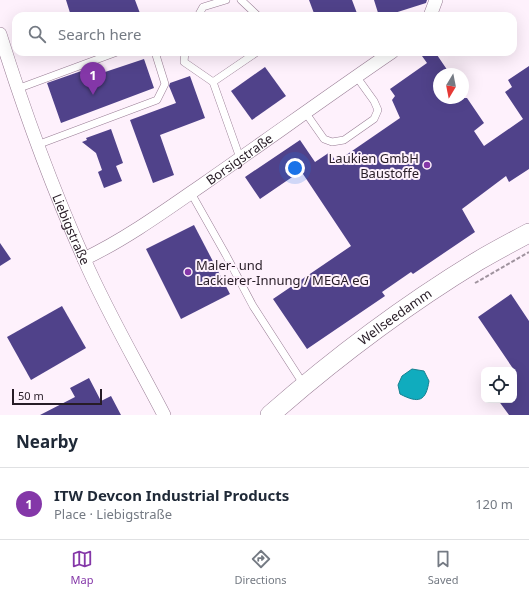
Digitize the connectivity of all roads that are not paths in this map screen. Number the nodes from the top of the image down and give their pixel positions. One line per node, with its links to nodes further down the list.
1 (226, 0): 4 (lane)
2 (241, 0): 5 (lane)
3 (436, 0): 6 (street)
4 (200, 12)
5 (254, 12)
6 (432, 12)
7 (0, 34): 15 (street, Liebigstraße)
8 (106, 56): 15 (lane)
9 (156, 56): 17 (lane)
10 (185, 56): 14 (lane)
11 (251, 56): 14 (lane)
12 (386, 56): 13 (street, Borsigstraße)
13 (356, 76): 16 (street, Borsigstraße); 16 (lane)
14 (213, 82): 18 (lane)
15 (17, 88): 17 (street, Liebigstraße)
16 (305, 112): 18 (street, Borsigstraße)
17 (37, 145): 21 (street, Liebigstraße)
18 (240, 158): 19 (street, Borsigstraße)
19 (191, 192): 21 (street, Borsigstraße); 22 (lane)
20 (529, 232): 22 (main road, Wellseedamm)
21 (84, 259): 23 (street, Liebigstraße)
22 (304, 385): 24 (main road, Wellseedamm)
23 (164, 415)
24 (270, 415)

